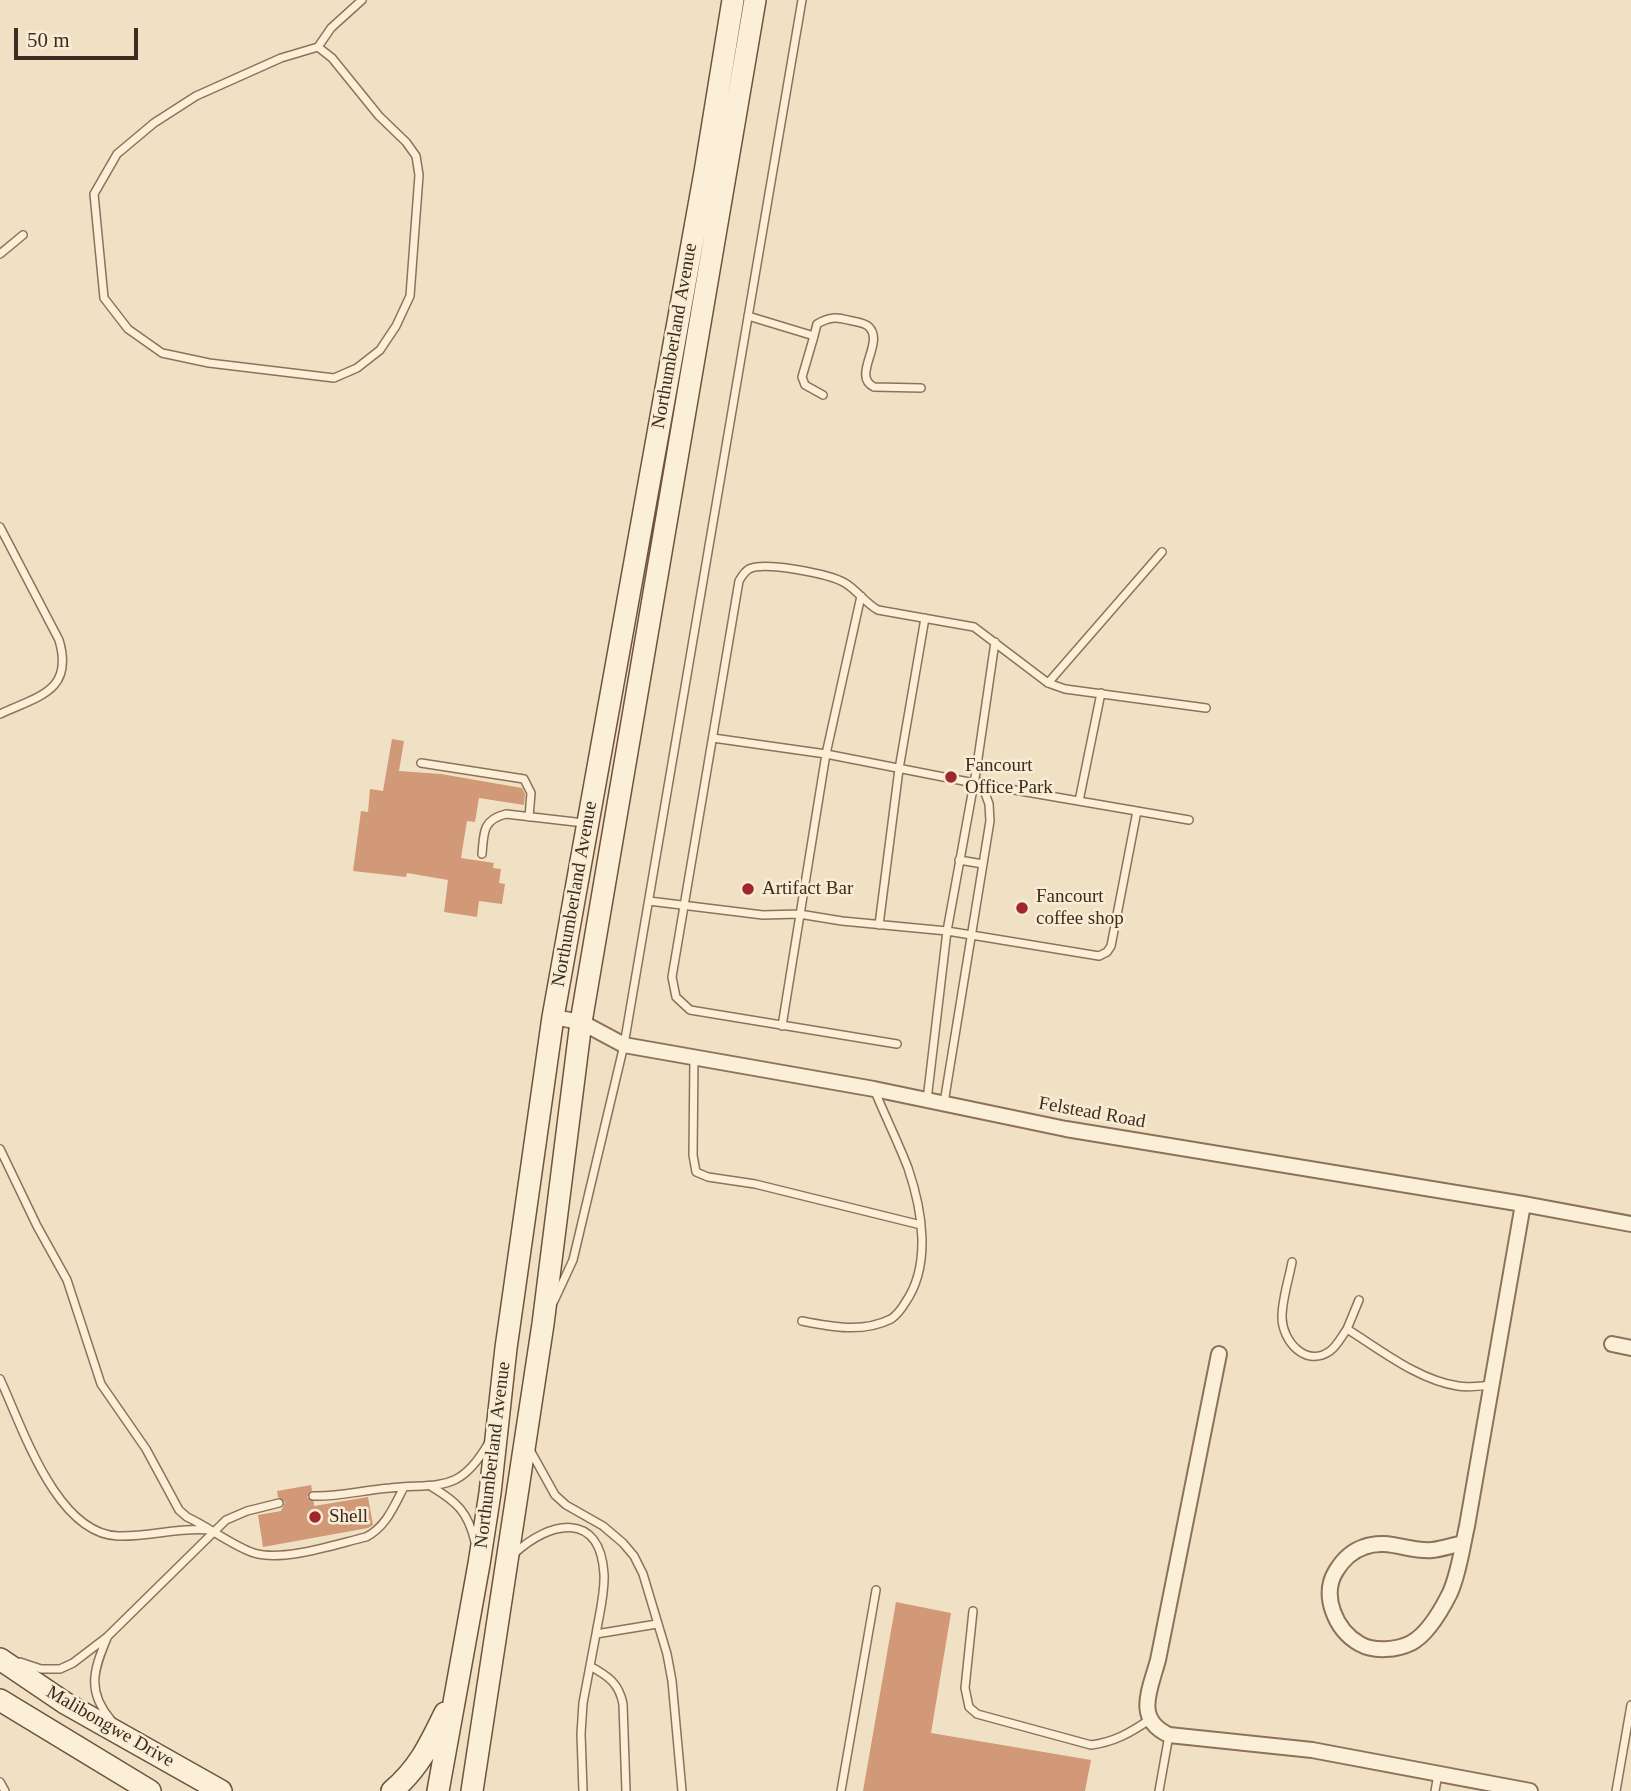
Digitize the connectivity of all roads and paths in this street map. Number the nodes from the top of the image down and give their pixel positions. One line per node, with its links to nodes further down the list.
1 (362, 0): 5 (lane)
2 (733, 0): 30 (main road, Northumberland Avenue)
3 (755, 0): 41 (main road, Northumberland Avenue)
4 (802, 0): 8 (lane)
5 (317, 47): 5 (lane)
6 (23, 235): 7 (lane)
7 (0, 254)
8 (748, 316): 9 (lane); 34 (lane)
9 (814, 335): 10 (lane); 11 (lane)
10 (921, 388)
11 (823, 395)
12 (0, 527): 20 (lane)
13 (1162, 552): 17 (lane)
14 (860, 596): 15 (lane); 21 (lane); 22 (lane)
15 (925, 618): 16 (lane); 24 (lane)
16 (995, 642): 17 (lane); 25 (lane)
17 (1048, 683): 18 (lane)
18 (1101, 693): 19 (lane); 26 (lane)
19 (1206, 708)
20 (0, 715)
21 (713, 738): 22 (lane); 35 (lane)
22 (826, 754): 24 (lane); 36 (lane)
23 (421, 763): 28 (lane)
24 (899, 769): 25 (lane); 37 (lane)
25 (978, 784): 26 (lane); 32 (lane); 33 (lane)
26 (1079, 801): 27 (lane)
27 (1137, 811): 29 (lane); 39 (lane)
28 (529, 817): 30 (lane); 31 (lane)
29 (1189, 820)
30 (588, 824): 40 (main road, Northumberland Avenue)
31 (482, 854)
32 (960, 860): 33 (lane); 38 (lane)
33 (983, 864): 39 (lane)
34 (649, 901): 35 (lane); 44 (lane)
35 (685, 907): 36 (lane); 42 (lane)
36 (799, 914): 37 (lane); 42 (lane)
37 (878, 925): 38 (lane)
38 (947, 931): 39 (lane); 47 (lane)
39 (971, 935): 48 (lane)
40 (553, 1017): 41 (street, Felstead Road); 63 (main road, Northumberland Avenue)
41 (581, 1022): 44 (street, Felstead Road); 56 (main road, Northumberland Avenue)
42 (782, 1026): 43 (lane)
43 (897, 1044)
44 (624, 1045): 45 (street, Felstead Road); 56 (lane)
45 (694, 1057): 46 (street, Felstead Road); 52 (lane)
46 (874, 1089): 47 (street, Felstead Road); 52 (lane)
47 (927, 1100): 48 (street, Felstead Road)
48 (944, 1103): 50 (street, Felstead Road)
49 (0, 1149): 69 (lane)
50 (1522, 1204): 51 (street, Felstead Road); 62 (street)
51 (1631, 1224)
52 (921, 1225): 55 (lane)
53 (1292, 1262): 57 (lane)
54 (1359, 1300): 57 (lane)
55 (802, 1321)
56 (543, 1324): 64 (main road, Northumberland Avenue)
57 (1347, 1329): 62 (lane)
58 (1612, 1343): 59 (street)
59 (1631, 1348)
60 (1219, 1354): 83 (street)
61 (0, 1380): 69 (lane)
62 (1491, 1385): 70 (street)
63 (496, 1431): 66 (lane); 72 (main road, Northumberland Avenue)
64 (526, 1443): 71 (main road, Northumberland Avenue); 75 (lane)
65 (404, 1487): 66 (lane); 67 (lane); 69 (lane)
66 (432, 1487): 72 (lane)
67 (313, 1496)
68 (279, 1503): 69 (lane)
69 (214, 1530): 77 (lane)
70 (1463, 1543): 70 (street)
71 (506, 1562): 76 (lane); 95 (main road, Northumberland Avenue)
72 (479, 1564): 80 (main road, Northumberland Avenue)
73 (876, 1590): 99 (lane)
74 (973, 1611): 83 (lane)
75 (657, 1624): 76 (lane); 98 (lane)
76 (596, 1634): 79 (lane)
77 (107, 1637): 78 (lane); 85 (lane)
78 (0, 1657): 85 (main road, Malibongwe Drive)
79 (590, 1666): 96 (lane); 97 (lane)
80 (458, 1683): 93 (main road); 94 (main road, Northumberland Avenue)
81 (0, 1700): 90 (main road, Malibongwe Drive)
82 (1631, 1705): 103 (lane)
83 (1149, 1720): 84 (street)
84 (1169, 1735): 86 (street); 100 (lane)
85 (127, 1737): 87 (main road, Malibongwe Drive)
86 (1438, 1773): 101 (lane); 102 (street)
87 (197, 1777): 91 (main road, Malibongwe Drive); 92 (main road)
88 (0, 1782): 89 (lane)
89 (5, 1791)
90 (150, 1791)
91 (221, 1791)
92 (237, 1791)
93 (392, 1791)
94 (438, 1791)
95 (472, 1791)
96 (583, 1791)
97 (626, 1791)
98 (682, 1791)
99 (841, 1791)
100 (1159, 1791)
101 (1435, 1791)
102 (1530, 1791)
103 (1616, 1791)

